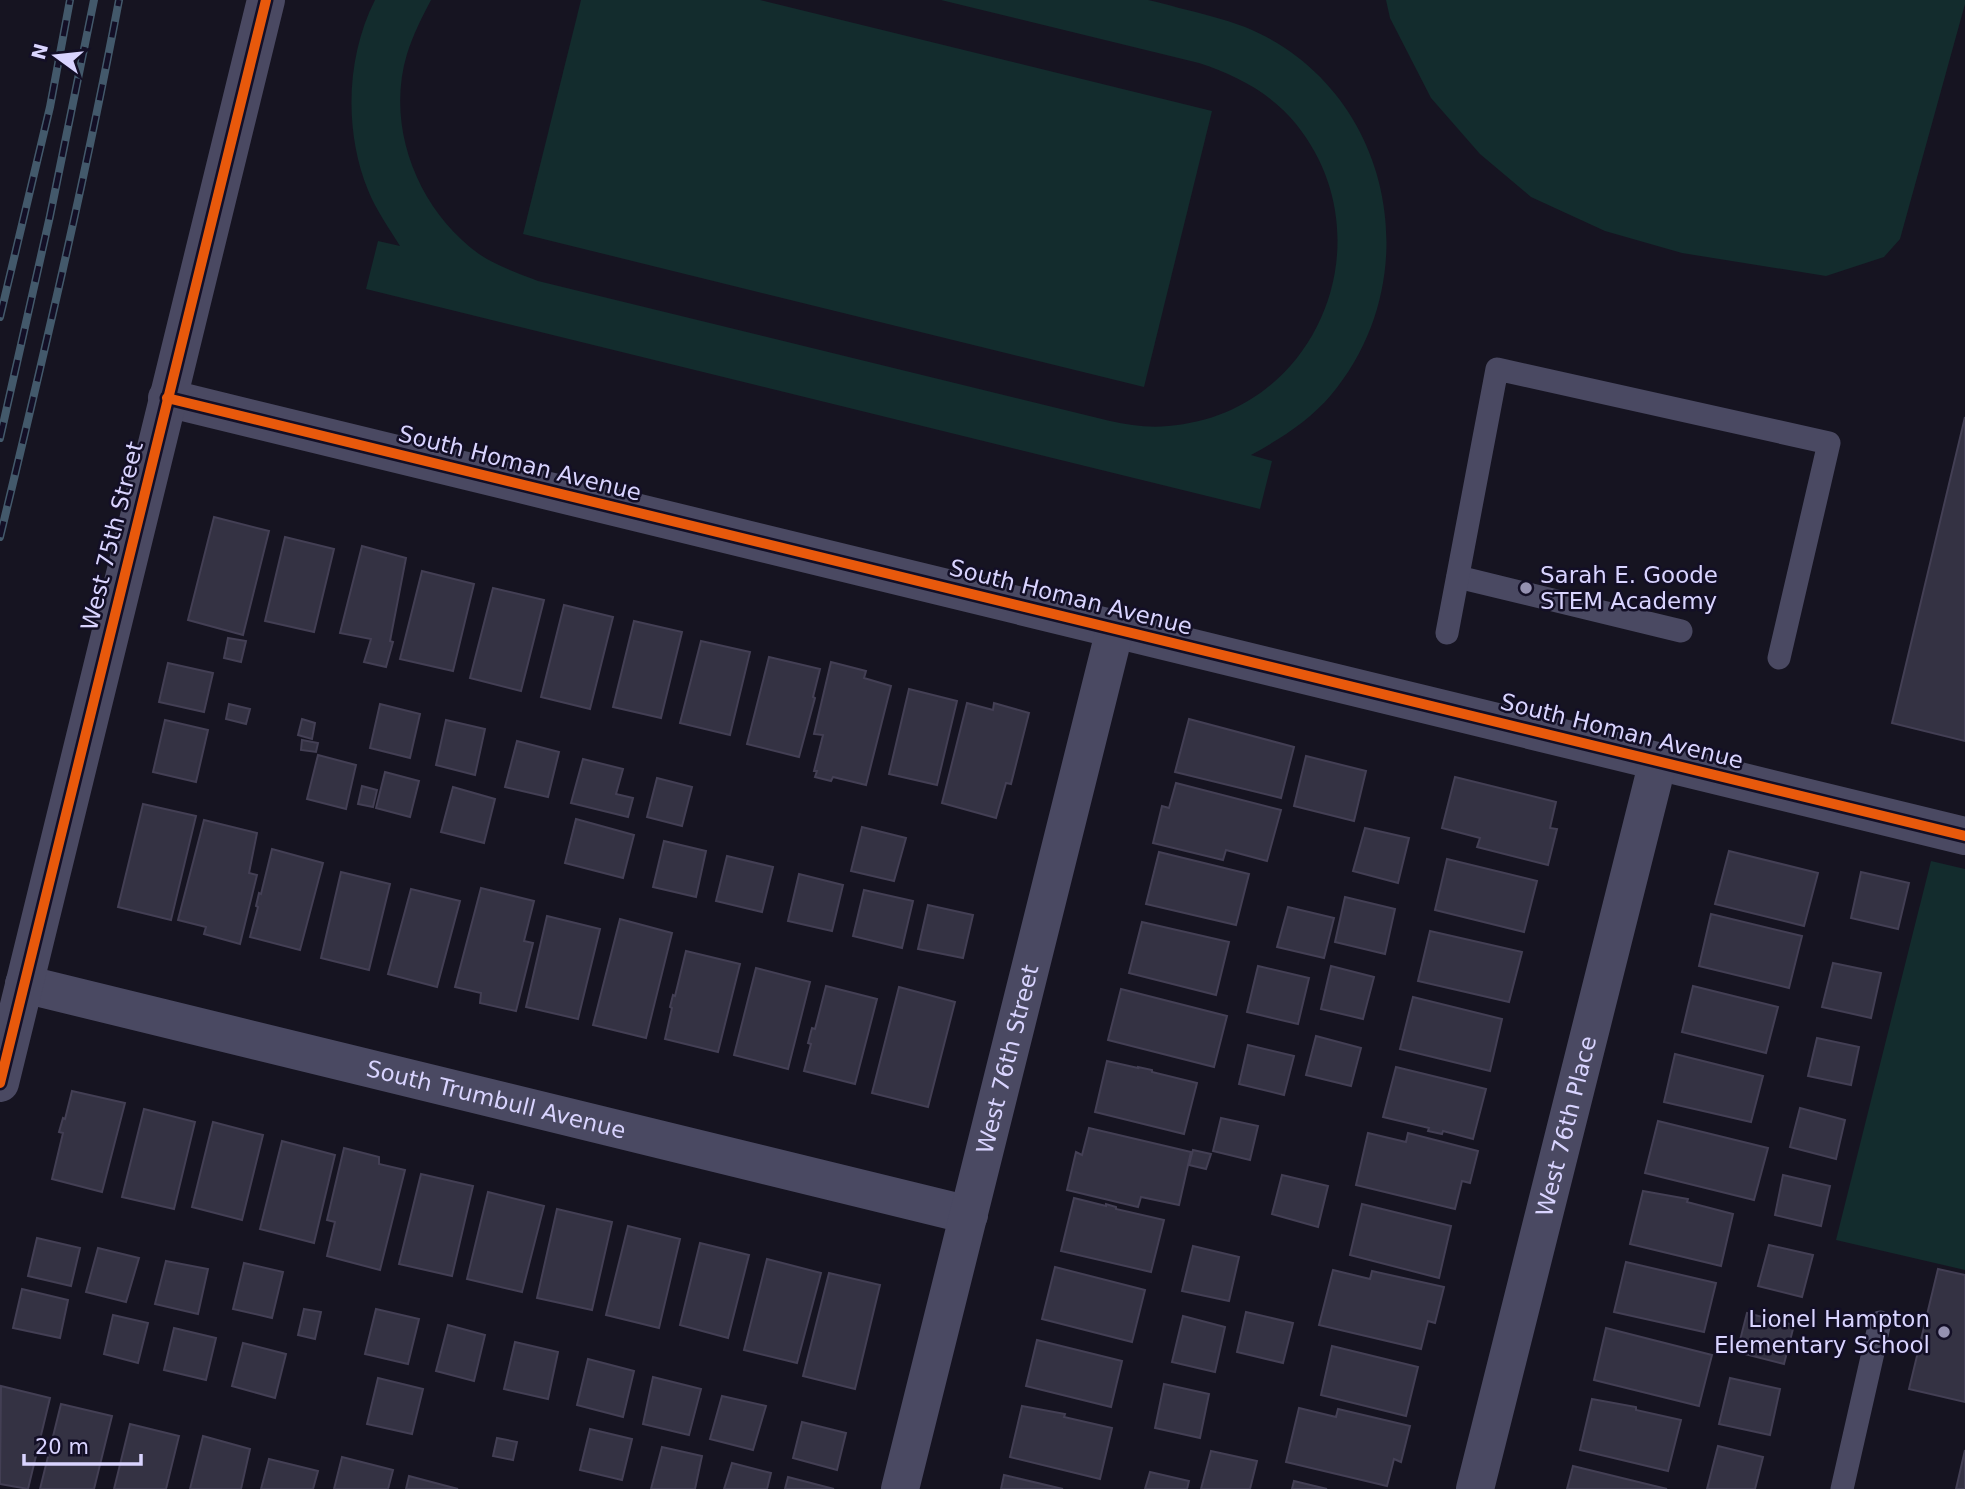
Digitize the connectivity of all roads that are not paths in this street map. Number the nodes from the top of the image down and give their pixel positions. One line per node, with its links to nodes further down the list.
1 (265, 0): 2 (street, West 75th Street)
2 (167, 398): 4 (street, South Homan Avenue); 10 (street, West 75th Street)
3 (1458, 577): 5 (lane); 6 (lane); 7 (lane)
4 (1115, 629): 8 (street, South Homan Avenue); 12 (street, West 76th Street)
5 (1681, 631)
6 (1447, 634)
7 (1779, 658)
8 (1658, 761): 9 (street, South Homan Avenue); 15 (street, West 76th Place)
9 (1965, 836)
10 (24, 984): 11 (street, West 75th Street); 12 (street, South Trumbull Avenue)
11 (0, 1083)
12 (969, 1215): 14 (street, West 76th Street)
13 (1880, 1322): 16 (lane)
14 (900, 1489)
15 (1475, 1489)
16 (1842, 1489)

